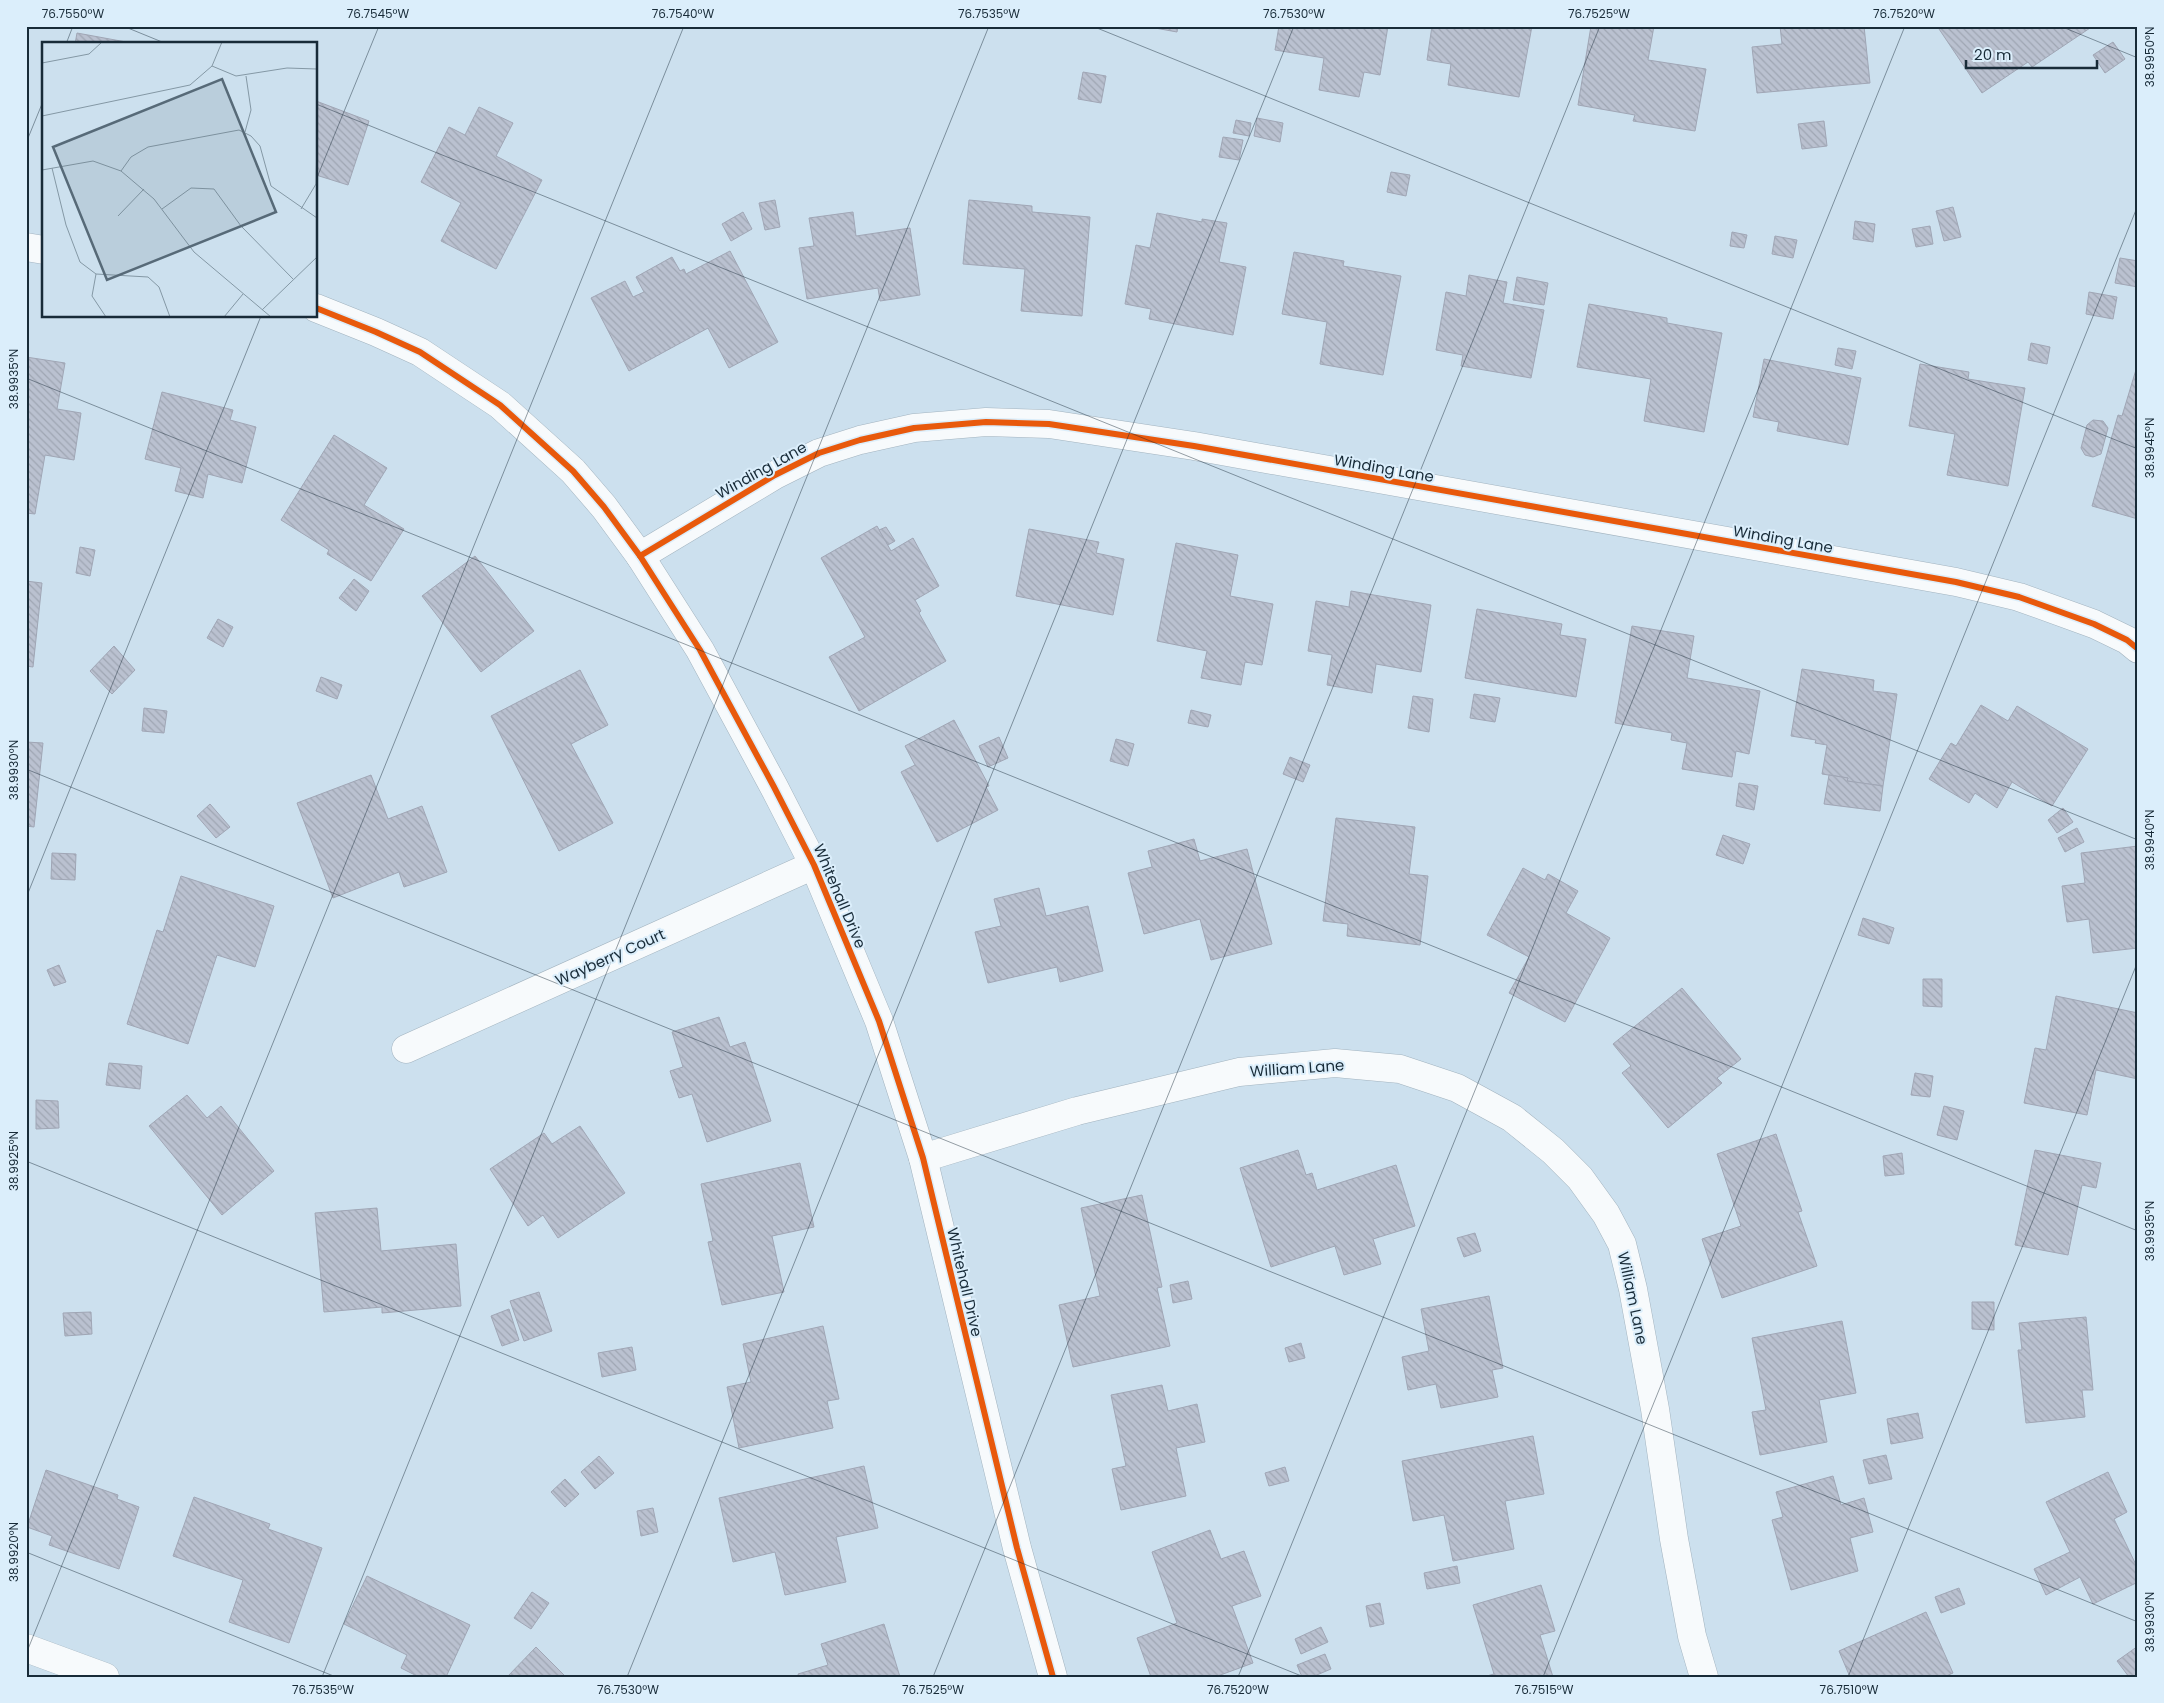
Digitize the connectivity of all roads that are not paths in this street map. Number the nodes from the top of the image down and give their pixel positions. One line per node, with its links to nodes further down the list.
1 (26, 247): 2 (street)
2 (42, 250)
3 (318, 309): 4 (street, Whitehall Drive)
4 (640, 556): 5 (street, Winding Lane); 6 (street, Whitehall Drive)
5 (2138, 649)
6 (814, 865): 7 (street, Wayberry Court); 8 (street, Whitehall Drive)
7 (406, 1050)
8 (923, 1158): 11 (street, Whitehall Drive); 12 (street, William Lane)
9 (26, 1648): 10 (street)
10 (105, 1677)
11 (1053, 1677)
12 (1704, 1677)

